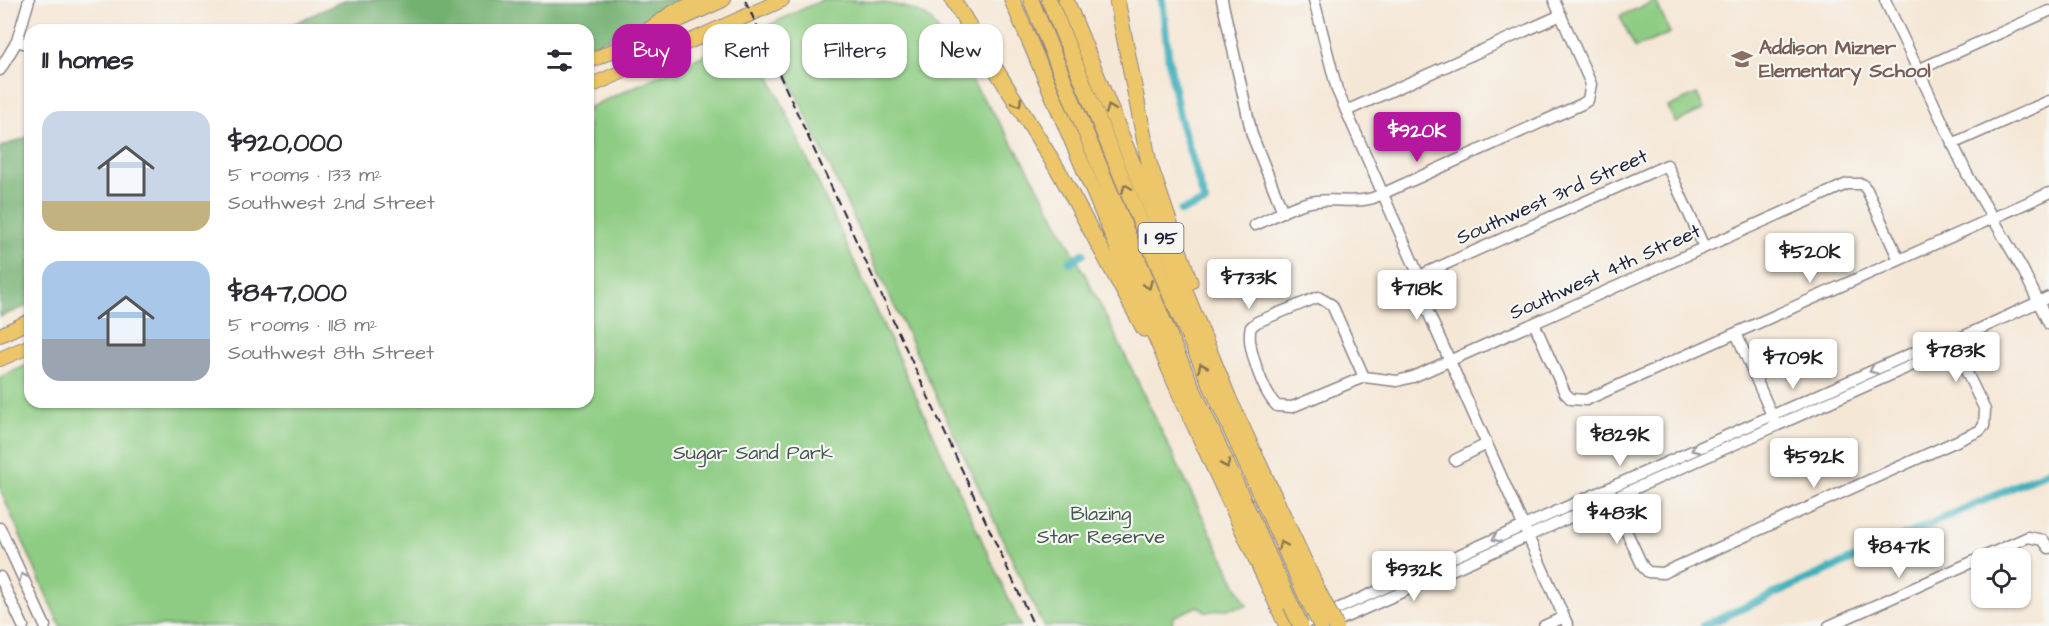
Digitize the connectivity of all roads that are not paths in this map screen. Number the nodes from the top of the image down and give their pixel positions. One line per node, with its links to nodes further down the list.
1 (29, 0): 20 (street)
2 (703, 0): 18 (highway)
3 (723, 0): 19 (main road)
4 (782, 0): 26 (main road)
5 (953, 0): 49 (highway, one-way to 49)
6 (1012, 0): 49 (highway, I 95)
7 (1031, 0): 62 (highway, one-way to 62)
8 (1049, 0): 61 (highway, one-way to 8)
9 (1066, 0): 55 (highway, I 95, one-way to 9)
10 (1117, 0): 27 (highway)
11 (1127, 0): 27 (highway)
12 (1222, 0): 33 (street)
13 (1314, 0): 29 (street)
14 (1554, 0): 17 (street)
15 (1885, 0): 25 (street)
16 (2049, 11): 25 (street)
17 (1561, 15): 29 (street); 32 (street)
18 (657, 24)
19 (669, 24)
20 (17, 41): 21 (street); 24 (street)
21 (24, 43)
22 (612, 50): 23 (main road)
23 (594, 59)
24 (0, 70)
25 (1918, 70): 30 (street)
26 (594, 84)
27 (1133, 88): 55 (highway)
28 (2049, 101): 30 (street)
29 (1346, 111): 32 (street)
30 (1952, 144): 34 (street)
31 (2049, 193): 34 (street)
32 (1383, 194): 33 (street); 38 (street)
33 (1283, 213): 35 (street)
34 (1993, 218): 37 (street); 40 (street)
35 (1255, 225)
36 (1704, 247): 37 (street, Southwest 4th Street); 38 (street, Southwest 3rd Street); 41 (street, Southwest 4th Street)
37 (1899, 260): 44 (street)
38 (1419, 276): 50 (street)
39 (2049, 297): 40 (street)
40 (2038, 303): 43 (street); 46 (street)
41 (1534, 323): 44 (street); 50 (street, Southwest 4th Street)
42 (24, 324): 45 (main road)
43 (2049, 324)
44 (1736, 333): 52 (street)
45 (0, 335)
46 (1949, 343): 52 (street); 56 (street)
47 (24, 349): 48 (main road)
48 (0, 359)
49 (1165, 359): 62 (highway, I 95)
50 (1450, 361): 51 (street, Southwest 4th Street); 53 (street)
51 (1364, 377): 51 (street)
52 (1774, 420): 56 (street)
53 (1487, 444): 54 (street); 58 (street)
54 (1455, 459)
55 (1264, 472): 61 (highway, I 95)
56 (1609, 494): 58 (street)
57 (0, 528): 65 (street, one-way to 57)
58 (1525, 531): 63 (street); 67 (street, one-way to 67); 68 (street)
59 (2049, 548): 71 (street)
60 (0, 577): 64 (street)
61 (1313, 595): 68 (highway, bridge); 69 (highway, I 95, bridge)
62 (1285, 608): 66 (highway, I 95); 67 (highway, bridge)
63 (1566, 621): 70 (street)
64 (23, 626)
65 (45, 626)
66 (1287, 626)
67 (1300, 626)
68 (1323, 626)
69 (1336, 626)
70 (1544, 626)
71 (1829, 626)

